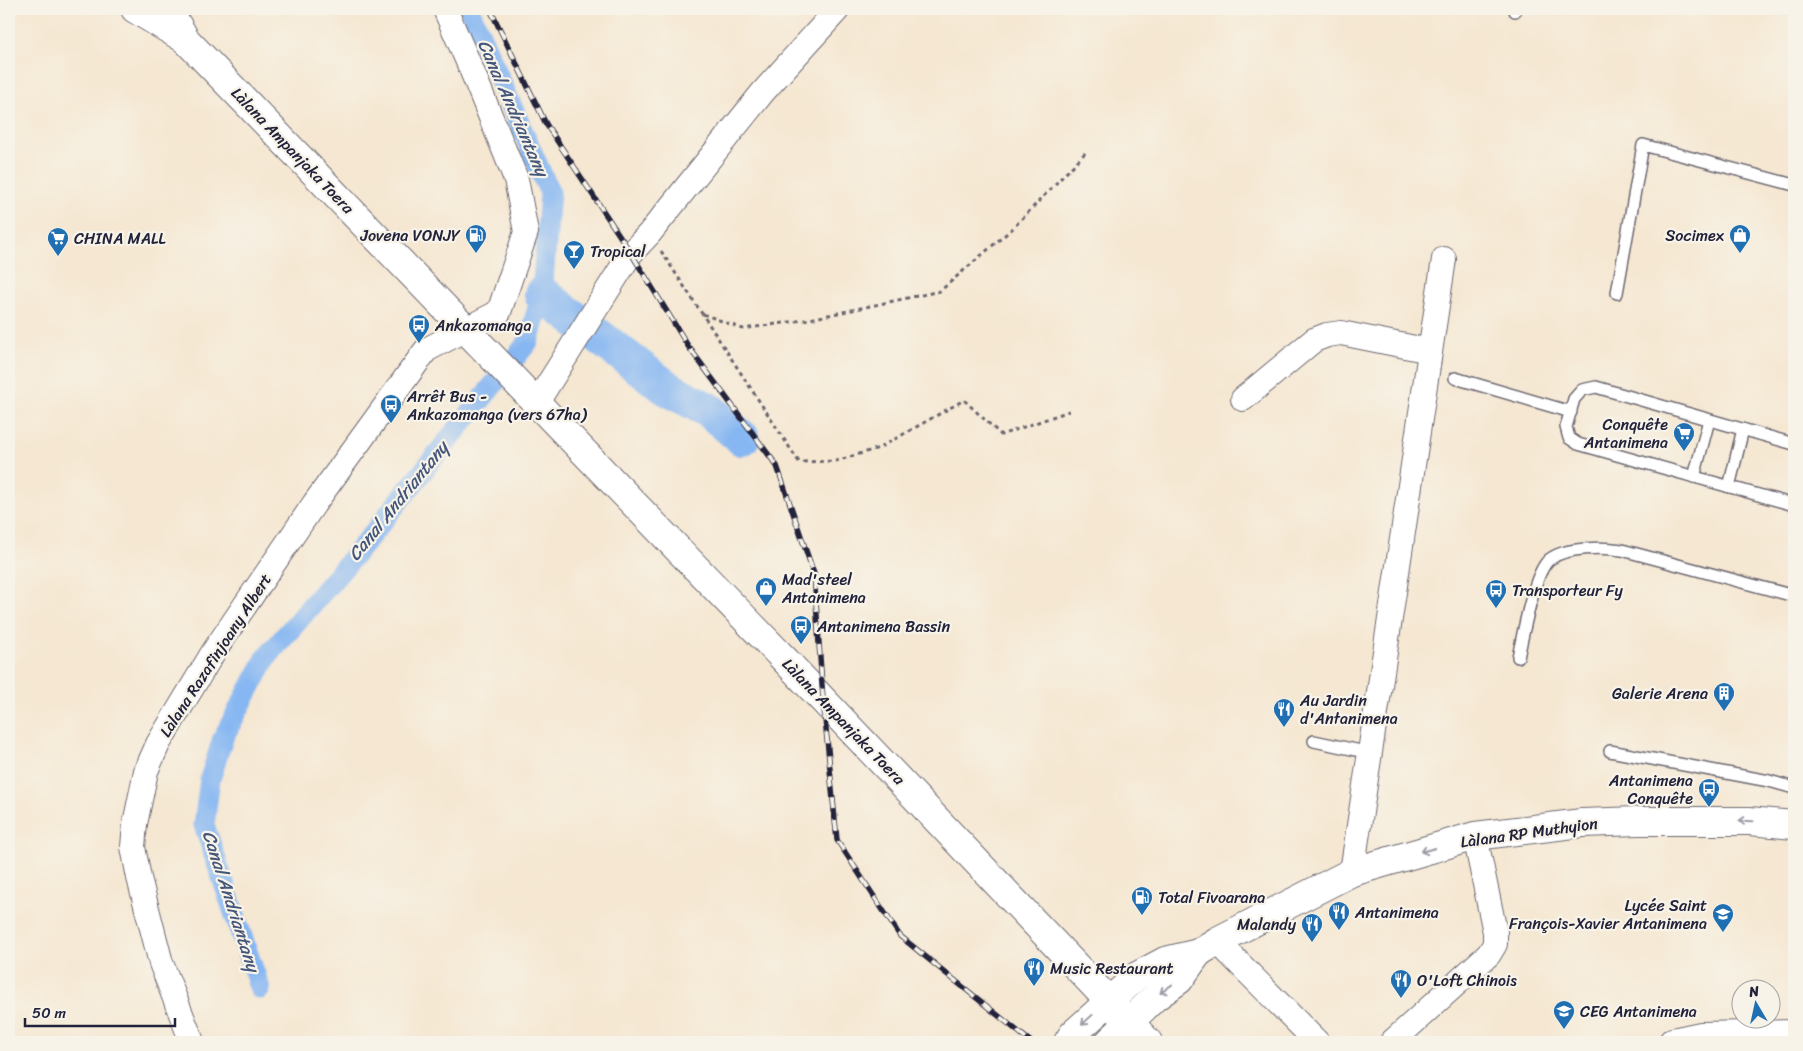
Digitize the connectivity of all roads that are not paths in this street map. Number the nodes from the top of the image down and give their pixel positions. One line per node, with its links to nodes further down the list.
1 (135, 9): 5 (main road)
2 (168, 9): 5 (main road)
3 (445, 9): 9 (street, Làlana Razafinjoany Albert)
4 (838, 9): 12 (street)
5 (186, 40): 9 (main road, Làlana Ampanjaka Toera)
6 (1794, 185): 8 (lane)
7 (1444, 259): 10 (street)
8 (1617, 293)
9 (475, 337): 12 (main road, Làlana Ampanjaka Toera); 34 (street, Làlana Razafinjoany Albert)
10 (1430, 351): 13 (street); 25 (street)
11 (1455, 378): 14 (lane)
12 (528, 393): 31 (main road, Làlana Ampanjaka Toera)
13 (1243, 399)
14 (1570, 412): 15 (lane); 18 (lane)
15 (1709, 420): 16 (lane); 18 (lane)
16 (1743, 429): 17 (lane); 19 (lane)
17 (1794, 444)
18 (1694, 477): 19 (lane)
19 (1729, 487): 20 (lane)
20 (1794, 505)
21 (1794, 596): 22 (lane)
22 (1518, 657)
23 (1314, 741): 25 (lane)
24 (1610, 751): 26 (lane)
25 (1370, 752): 29 (street)
26 (1794, 788)
27 (1794, 825): 28 (main road, Làlana RP Muthyion, one-way to 28)
28 (1475, 836): 29 (main road, Làlana RP Muthyion, one-way to 29); 39 (street)
29 (1352, 872): 30 (main road, Làlana RP Muthyion)
30 (1208, 947): 31 (main road, Làlana RP Muthyion); 32 (main road, Làlana RP Muthyion, one-way to 32); 38 (street)
31 (1109, 1000): 32 (main road, Làlana Ampanjaka Toera); 35 (main road, Làlana RP Muthyion, one-way to 35)
32 (1128, 1022): 36 (main road, Làlana RP Muthyion); 37 (main road, Làlana Ampanjaka Toera)
33 (1794, 1034): 40 (main road)
34 (192, 1042)
35 (1068, 1042)
36 (1109, 1042)
37 (1148, 1042)
38 (1317, 1042)
39 (1392, 1042)
40 (1673, 1042)

